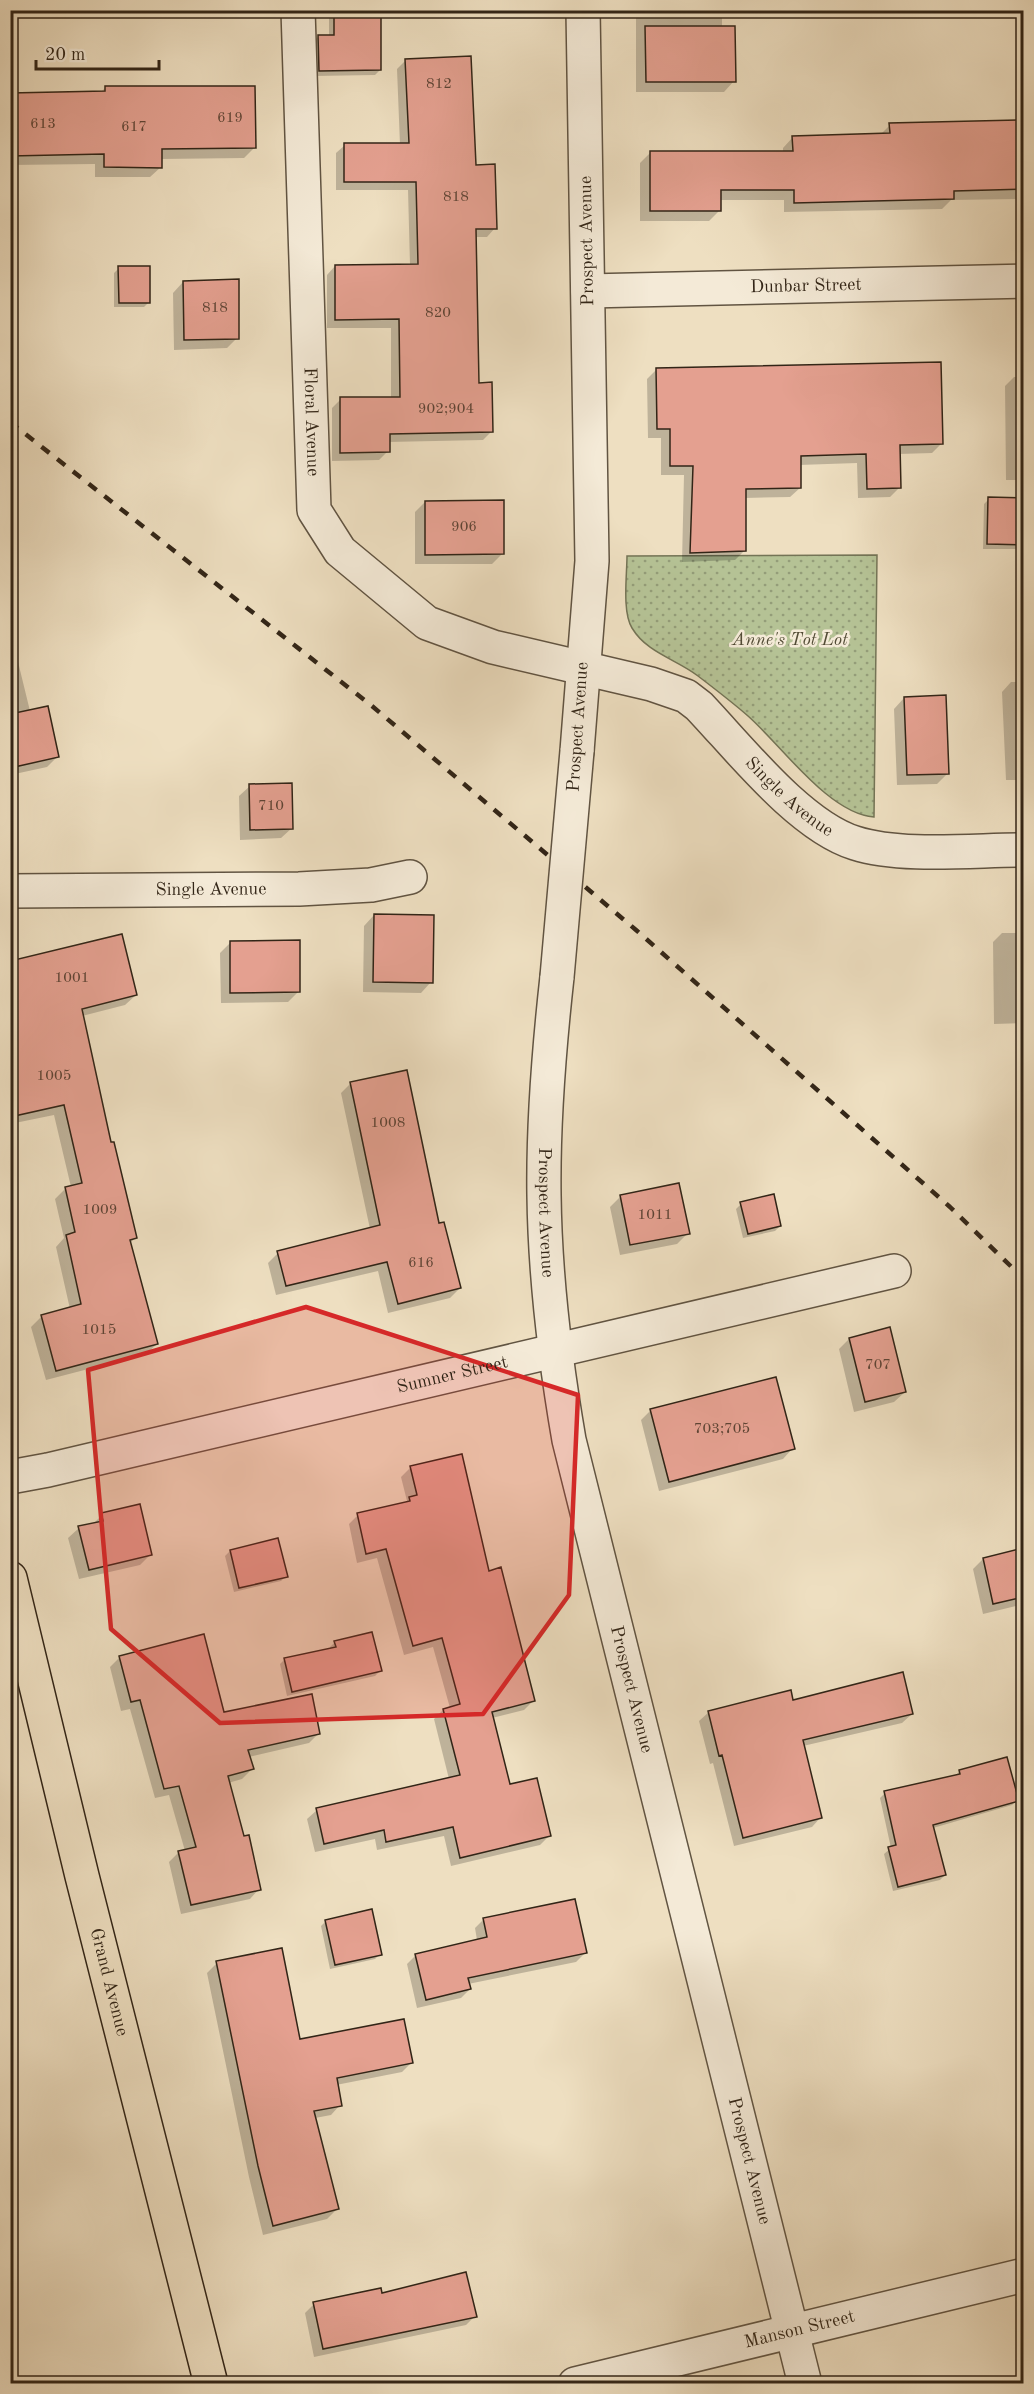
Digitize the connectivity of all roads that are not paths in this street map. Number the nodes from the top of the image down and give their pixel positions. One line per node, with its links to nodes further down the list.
1 (298, 10): 5 (street, Floral Avenue)
2 (583, 10): 4 (street, Prospect Avenue)
3 (1023, 281): 4 (street, Dunbar Street)
4 (588, 291): 5 (street, Prospect Avenue)
5 (583, 667): 6 (street, Single Avenue); 10 (street, Prospect Avenue, bridge)
6 (1023, 850)
7 (410, 877): 8 (street, Single Avenue)
8 (10, 891)
9 (894, 1271): 10 (street, Sumner Street)
10 (556, 1350): 11 (street, Sumner Street); 14 (street, Prospect Avenue)
11 (10, 1477)
12 (10, 1578): 15 (main road, Grand Avenue)
13 (1023, 2275): 14 (street, Manson Street)
14 (792, 2331): 16 (street, Manson Street); 17 (street, Prospect Avenue)
15 (211, 2384)
16 (575, 2384)
17 (805, 2384)

